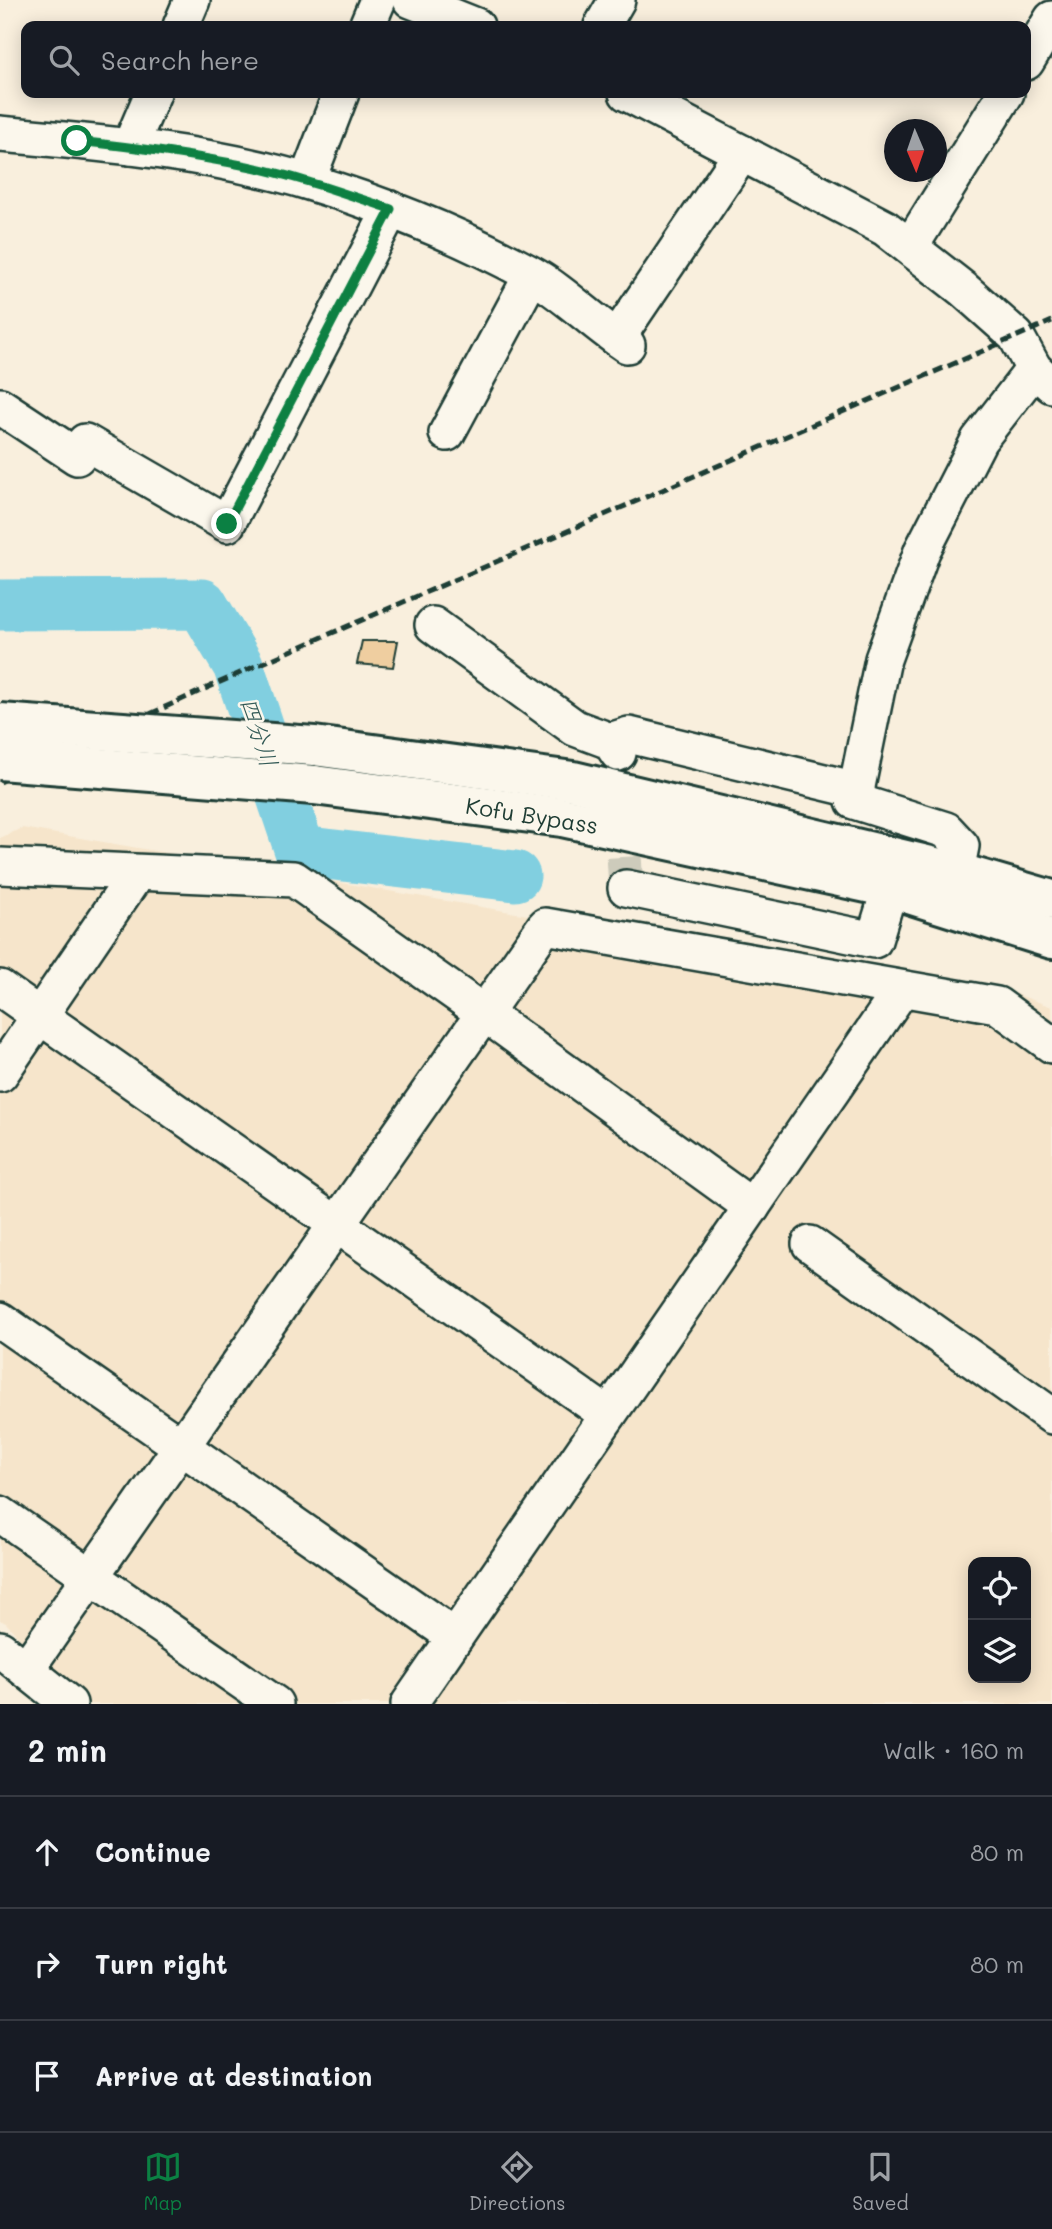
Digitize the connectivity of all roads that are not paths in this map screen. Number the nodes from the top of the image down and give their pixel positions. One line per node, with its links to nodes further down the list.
1 (192, 0): 6 (street)
2 (378, 0): 7 (street)
3 (411, 0): 8 (street)
4 (617, 0): 9 (street)
5 (1052, 19): 10 (street)
6 (183, 21)
7 (370, 21)
8 (464, 21)
9 (606, 21)
10 (1031, 54)
11 (151, 98): 16 (street)
12 (339, 98): 18 (street)
13 (637, 98): 17 (street)
14 (1003, 98): 20 (street)
15 (0, 134): 16 (street)
16 (130, 147): 18 (street)
17 (742, 153): 20 (street); 21 (street)
18 (307, 181): 19 (street)
19 (391, 209): 21 (street); 23 (street)
20 (910, 247): 22 (street)
21 (532, 275): 24 (street)
22 (1043, 377): 28 (street)
23 (0, 407)
24 (447, 433)
25 (433, 625): 28 (street)
26 (0, 723): 30 (highway, Kofu Bypass, bridge)
27 (0, 760): 33 (highway, Kofu Bypass, bridge)
28 (857, 790): 30 (street)
29 (0, 866): 31 (street)
30 (956, 872): 34 (highway, Kofu Bypass)
31 (137, 873): 38 (street); 39 (street)
32 (626, 888): 33 (street)
33 (890, 888): 35 (highway, Kofu Bypass)
34 (1052, 900)
35 (1052, 939)
36 (0, 988): 39 (street)
37 (902, 989): 38 (street); 40 (street); 42 (street)
38 (484, 1013): 42 (street); 43 (street)
39 (39, 1016): 41 (street); 43 (street)
40 (1052, 1045)
41 (0, 1074)
42 (752, 1207): 46 (street)
43 (337, 1224): 46 (street); 48 (street)
44 (810, 1244): 47 (street)
45 (0, 1320): 48 (street)
46 (608, 1415): 51 (street)
47 (1052, 1416)
48 (181, 1446): 50 (street); 51 (street)
49 (0, 1514): 50 (street)
50 (90, 1576): 52 (street); 54 (street)
51 (455, 1637): 55 (street)
52 (13, 1659): 53 (street)
53 (69, 1704)
54 (275, 1704)
55 (409, 1704)

